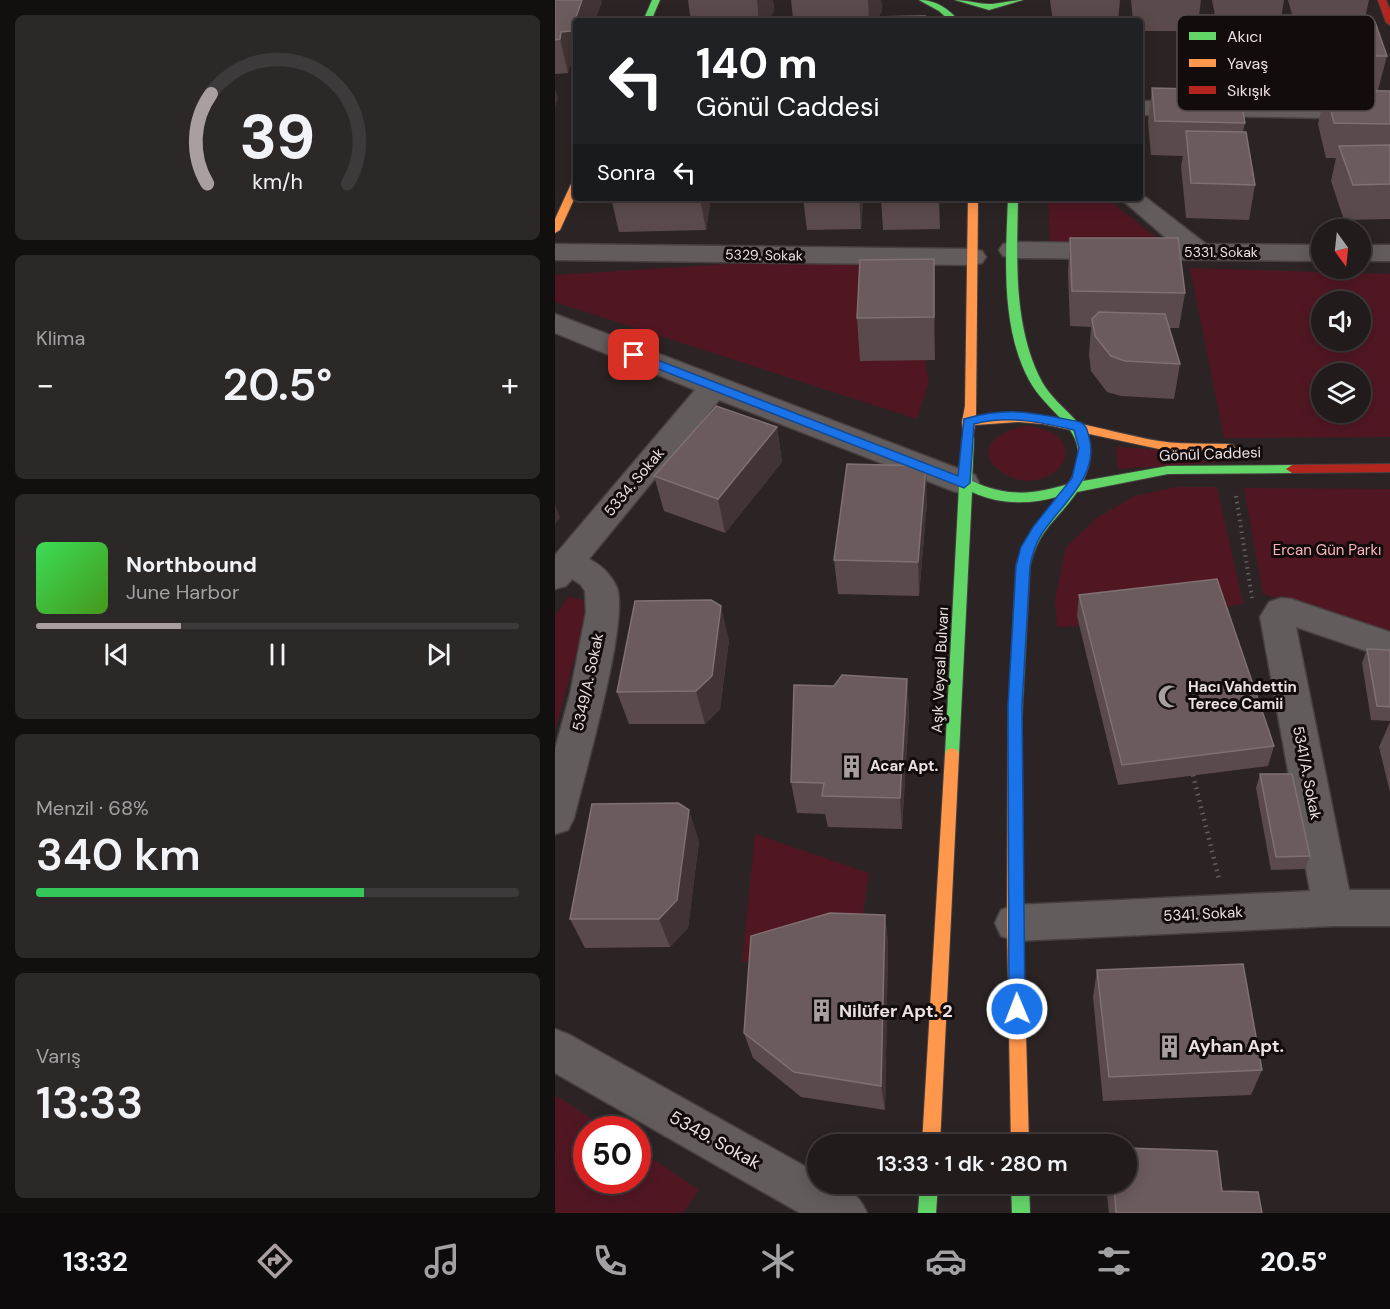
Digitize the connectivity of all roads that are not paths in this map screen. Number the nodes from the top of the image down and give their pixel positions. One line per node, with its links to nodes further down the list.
1 (656, 0): 6 (main road)
2 (923, 0): 7 (main road)
3 (1382, 0): 9 (main road)
4 (963, 2): 5 (main road); 8 (main road)
5 (1018, 5)
6 (648, 18)
7 (952, 18)
8 (972, 18)
9 (1390, 22)
10 (1143, 108): 11 (street)
11 (1177, 109)
12 (1328, 111): 13 (street)
13 (1390, 112)
14 (573, 191): 18 (main road)
15 (973, 201): 25 (main road, Aşık Veysal Bulvarı)
16 (1013, 201): 19 (main road)
17 (1136, 201): 21 (street)
18 (555, 230)
19 (1012, 250): 21 (street, 5331. Sokak); 29 (main road)
20 (555, 252): 25 (street, 5329. Sokak)
21 (1201, 253): 22 (street, 5331. Sokak)
22 (1311, 253)
23 (1371, 253): 24 (street)
24 (1390, 253)
25 (973, 257): 28 (main road, Aşık Veysal Bulvarı)
26 (555, 323): 27 (street)
27 (714, 387): 32 (street); 34 (street, 5334. Sokak)
28 (968, 422): 29 (main road, Gönül Caddesi); 32 (main road, Aşık Veysal Bulvarı)
29 (1080, 427): 30 (main road, Gönül Caddesi); 33 (main road)
30 (1242, 448)
31 (1390, 468): 33 (main road, Gönül Caddesi)
32 (964, 483): 33 (main road, Gönül Caddesi); 41 (main road, Aşık Veysal Bulvarı)
33 (1072, 488): 39 (main road)
34 (561, 569): 36 (street, 5349/A. Sokak)
35 (1390, 646): 37 (street, 5341/A. Sokak)
36 (555, 818)
37 (1333, 908): 38 (street, 5341. Sokak); 39 (street, 5341. Sokak)
38 (1390, 908)
39 (1015, 923): 42 (main road)
40 (555, 1050): 45 (street, 5349. Sokak)
41 (932, 1134)
42 (1020, 1134)
43 (928, 1194): 46 (main road)
44 (1020, 1194): 47 (main road)
45 (844, 1213)
46 (927, 1213)
47 (1021, 1213)

